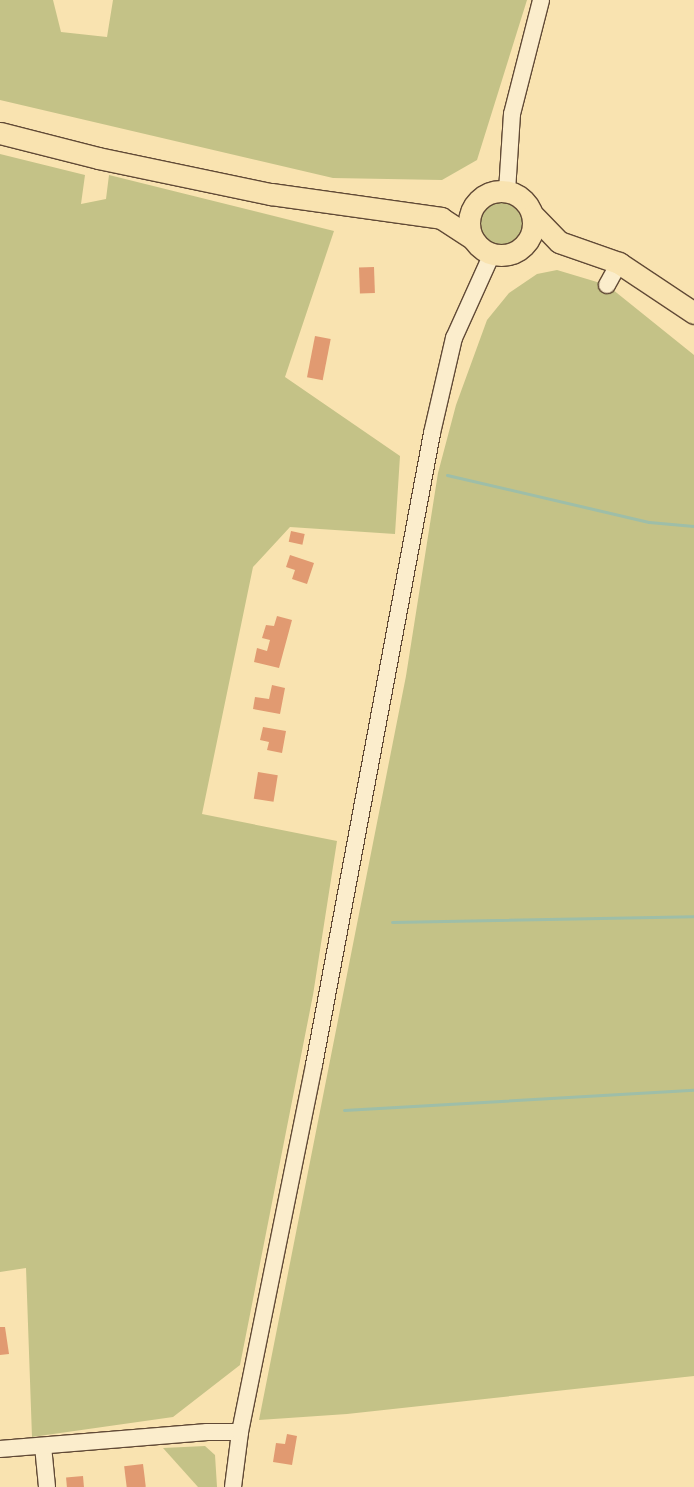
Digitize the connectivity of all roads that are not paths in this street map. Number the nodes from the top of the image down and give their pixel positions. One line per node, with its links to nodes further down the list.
1 (542, 0): 3 (street)
2 (0, 133): 6 (main road)
3 (507, 192): 4 (main road); 5 (main road)
4 (474, 206): 6 (main road); 7 (main road)
5 (533, 215): 8 (main road); 9 (main road)
6 (441, 218): 7 (main road)
7 (473, 239): 10 (main road)
8 (559, 242): 9 (main road); 11 (main road)
9 (520, 249): 10 (main road)
10 (492, 254): 14 (street)
11 (619, 263): 12 (street); 13 (main road)
12 (607, 286)
13 (694, 313)
14 (240, 1432): 15 (street); 18 (street)
15 (43, 1446): 16 (street); 17 (street)
16 (0, 1449)
17 (47, 1487)
18 (233, 1487)

